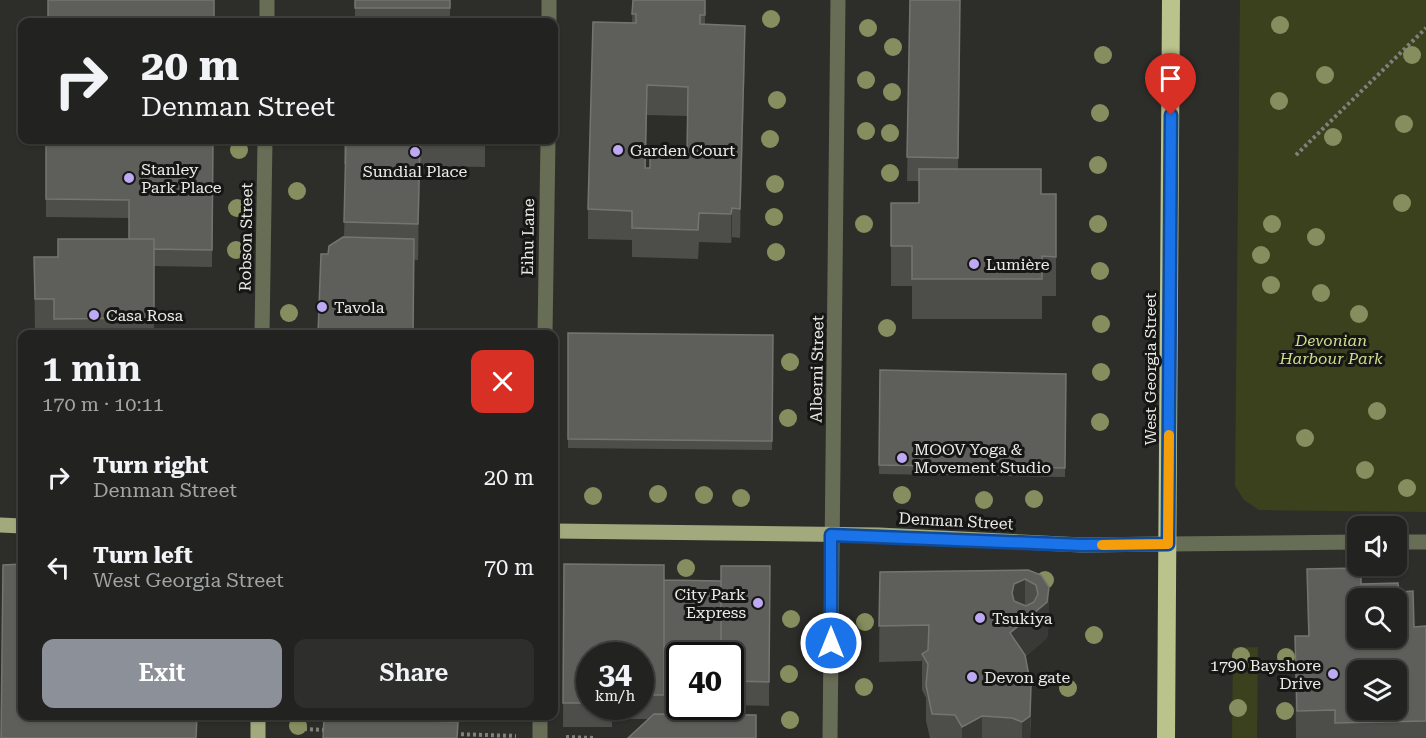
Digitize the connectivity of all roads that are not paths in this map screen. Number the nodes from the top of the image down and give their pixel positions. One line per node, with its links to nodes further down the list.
1 (267, 0): 5 (street)
2 (549, 0): 6 (street)
3 (838, 0): 14 (street, Alberni Street)
4 (1171, 0): 18 (highway, West Georgia Street)
5 (267, 18)
6 (549, 18)
7 (265, 144): 9 (street, Robson Street)
8 (548, 144): 10 (street, Eihu Lane)
9 (262, 330)
10 (545, 330)
11 (0, 525): 12 (main road)
12 (18, 526)
13 (558, 531): 14 (main road, Denman Street)
14 (831, 535): 18 (main road, Denman Street); 23 (street, Alberni Street)
15 (1347, 542): 18 (street, Denman Street)
16 (1407, 542): 17 (street)
17 (1426, 542)
18 (1168, 544): 24 (highway, West Georgia Street)
19 (258, 720): 22 (main road)
20 (540, 720): 21 (street)
21 (540, 737)
22 (258, 738)
23 (830, 738)
24 (1166, 738)

